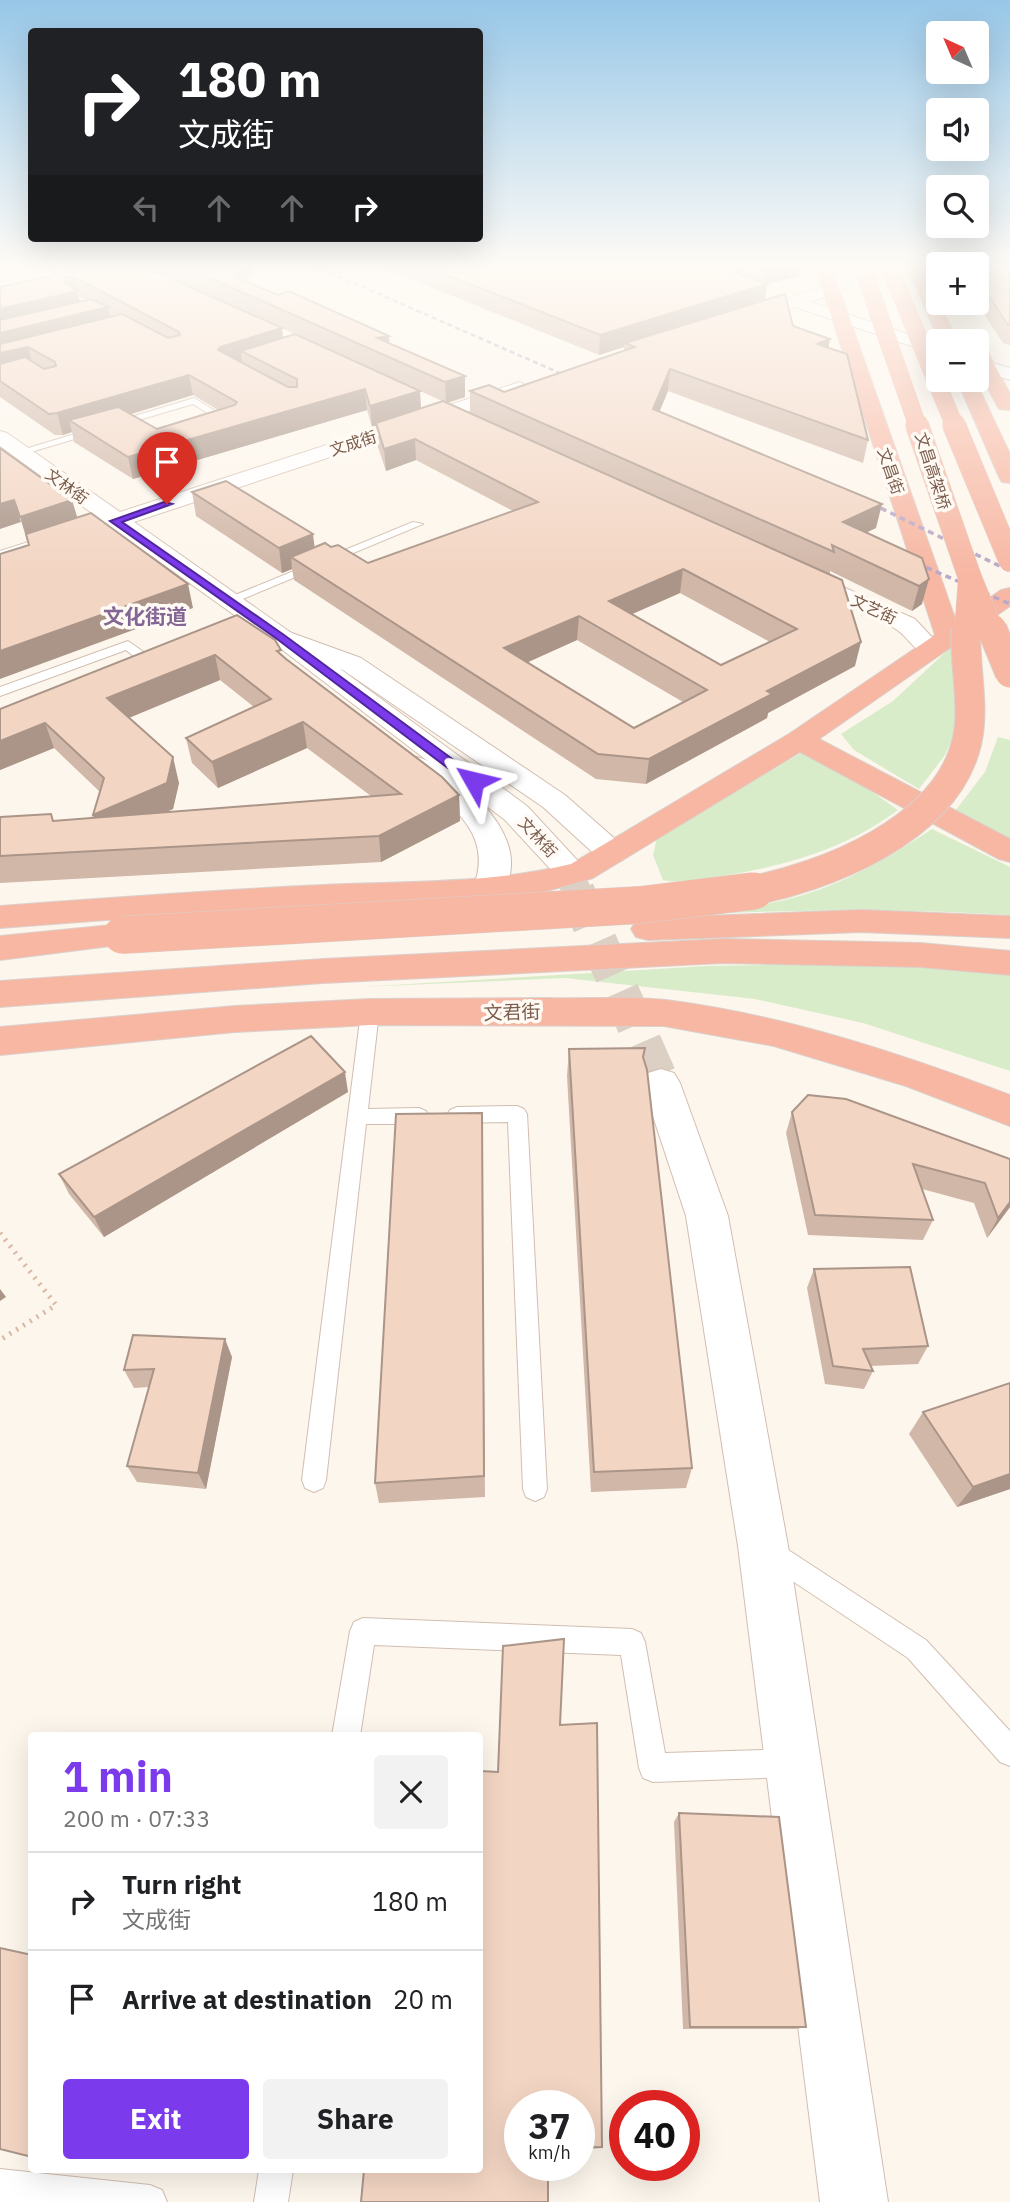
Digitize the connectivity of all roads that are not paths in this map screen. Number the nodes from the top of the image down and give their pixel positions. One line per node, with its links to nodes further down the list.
1 (855, 369): 25 (highway, 文昌街)
2 (874, 369): 13 (highway)
3 (898, 369): 13 (highway, 文昌高架桥, bridge)
4 (931, 369): 19 (highway, 文昌高架桥, bridge)
5 (989, 373): 10 (highway)
6 (538, 383): 9 (street, 文成街)
7 (971, 392): 15 (highway)
8 (414, 397): 9 (street)
9 (447, 412): 11 (street); 16 (street, 文成街)
10 (1010, 413)
11 (474, 424)
12 (221, 428): 14 (lane)
13 (922, 437): 21 (highway, 文昌高架桥, bridge)
14 (10, 445): 16 (street, 文林街)
15 (1010, 477)
16 (115, 521): 18 (street, 文成街); 23 (street, 文林街)
17 (417, 524): 23 (lane)
18 (0, 559)
19 (1010, 560)
20 (783, 567): 25 (street, 文艺街)
21 (970, 578): 27 (highway, 文昌高架桥, bridge); 37 (highway, bridge)
22 (1005, 597): 25 (highway)
23 (229, 600): 24 (street, 文林街)
24 (264, 630): 31 (street); 32 (street, 文林街); 33 (street)
25 (939, 642): 29 (highway)
26 (153, 665): 28 (lane)
27 (1010, 673)
28 (0, 692)
29 (799, 740): 30 (highway); 31 (highway)
30 (1010, 852)
31 (612, 853): 33 (highway)
32 (566, 867)
33 (489, 888): 34 (highway)
34 (0, 917)
35 (1010, 927): 40 (highway)
36 (0, 942): 37 (highway)
37 (42, 942): 38 (highway)
38 (0, 948)
39 (1010, 963): 41 (highway)
40 (0, 968)
41 (0, 994)
42 (370, 1013): 44 (highway, 文君街); 47 (highway, 文君街); 48 (lane)
43 (0, 1031): 44 (highway)
44 (52, 1035): 45 (highway, 文君街)
45 (0, 1041)
46 (661, 1083): 51 (street)
47 (1010, 1111)
48 (358, 1117): 49 (lane); 50 (lane)
49 (314, 1480)
50 (535, 1489)
51 (763, 1546): 53 (lane); 54 (street)
52 (347, 1732): 54 (lane)
53 (1010, 1752)
54 (793, 1763): 59 (street)
55 (276, 2173): 58 (lane)
56 (0, 2186): 57 (lane)
57 (150, 2202)
58 (271, 2202)
59 (854, 2202)

